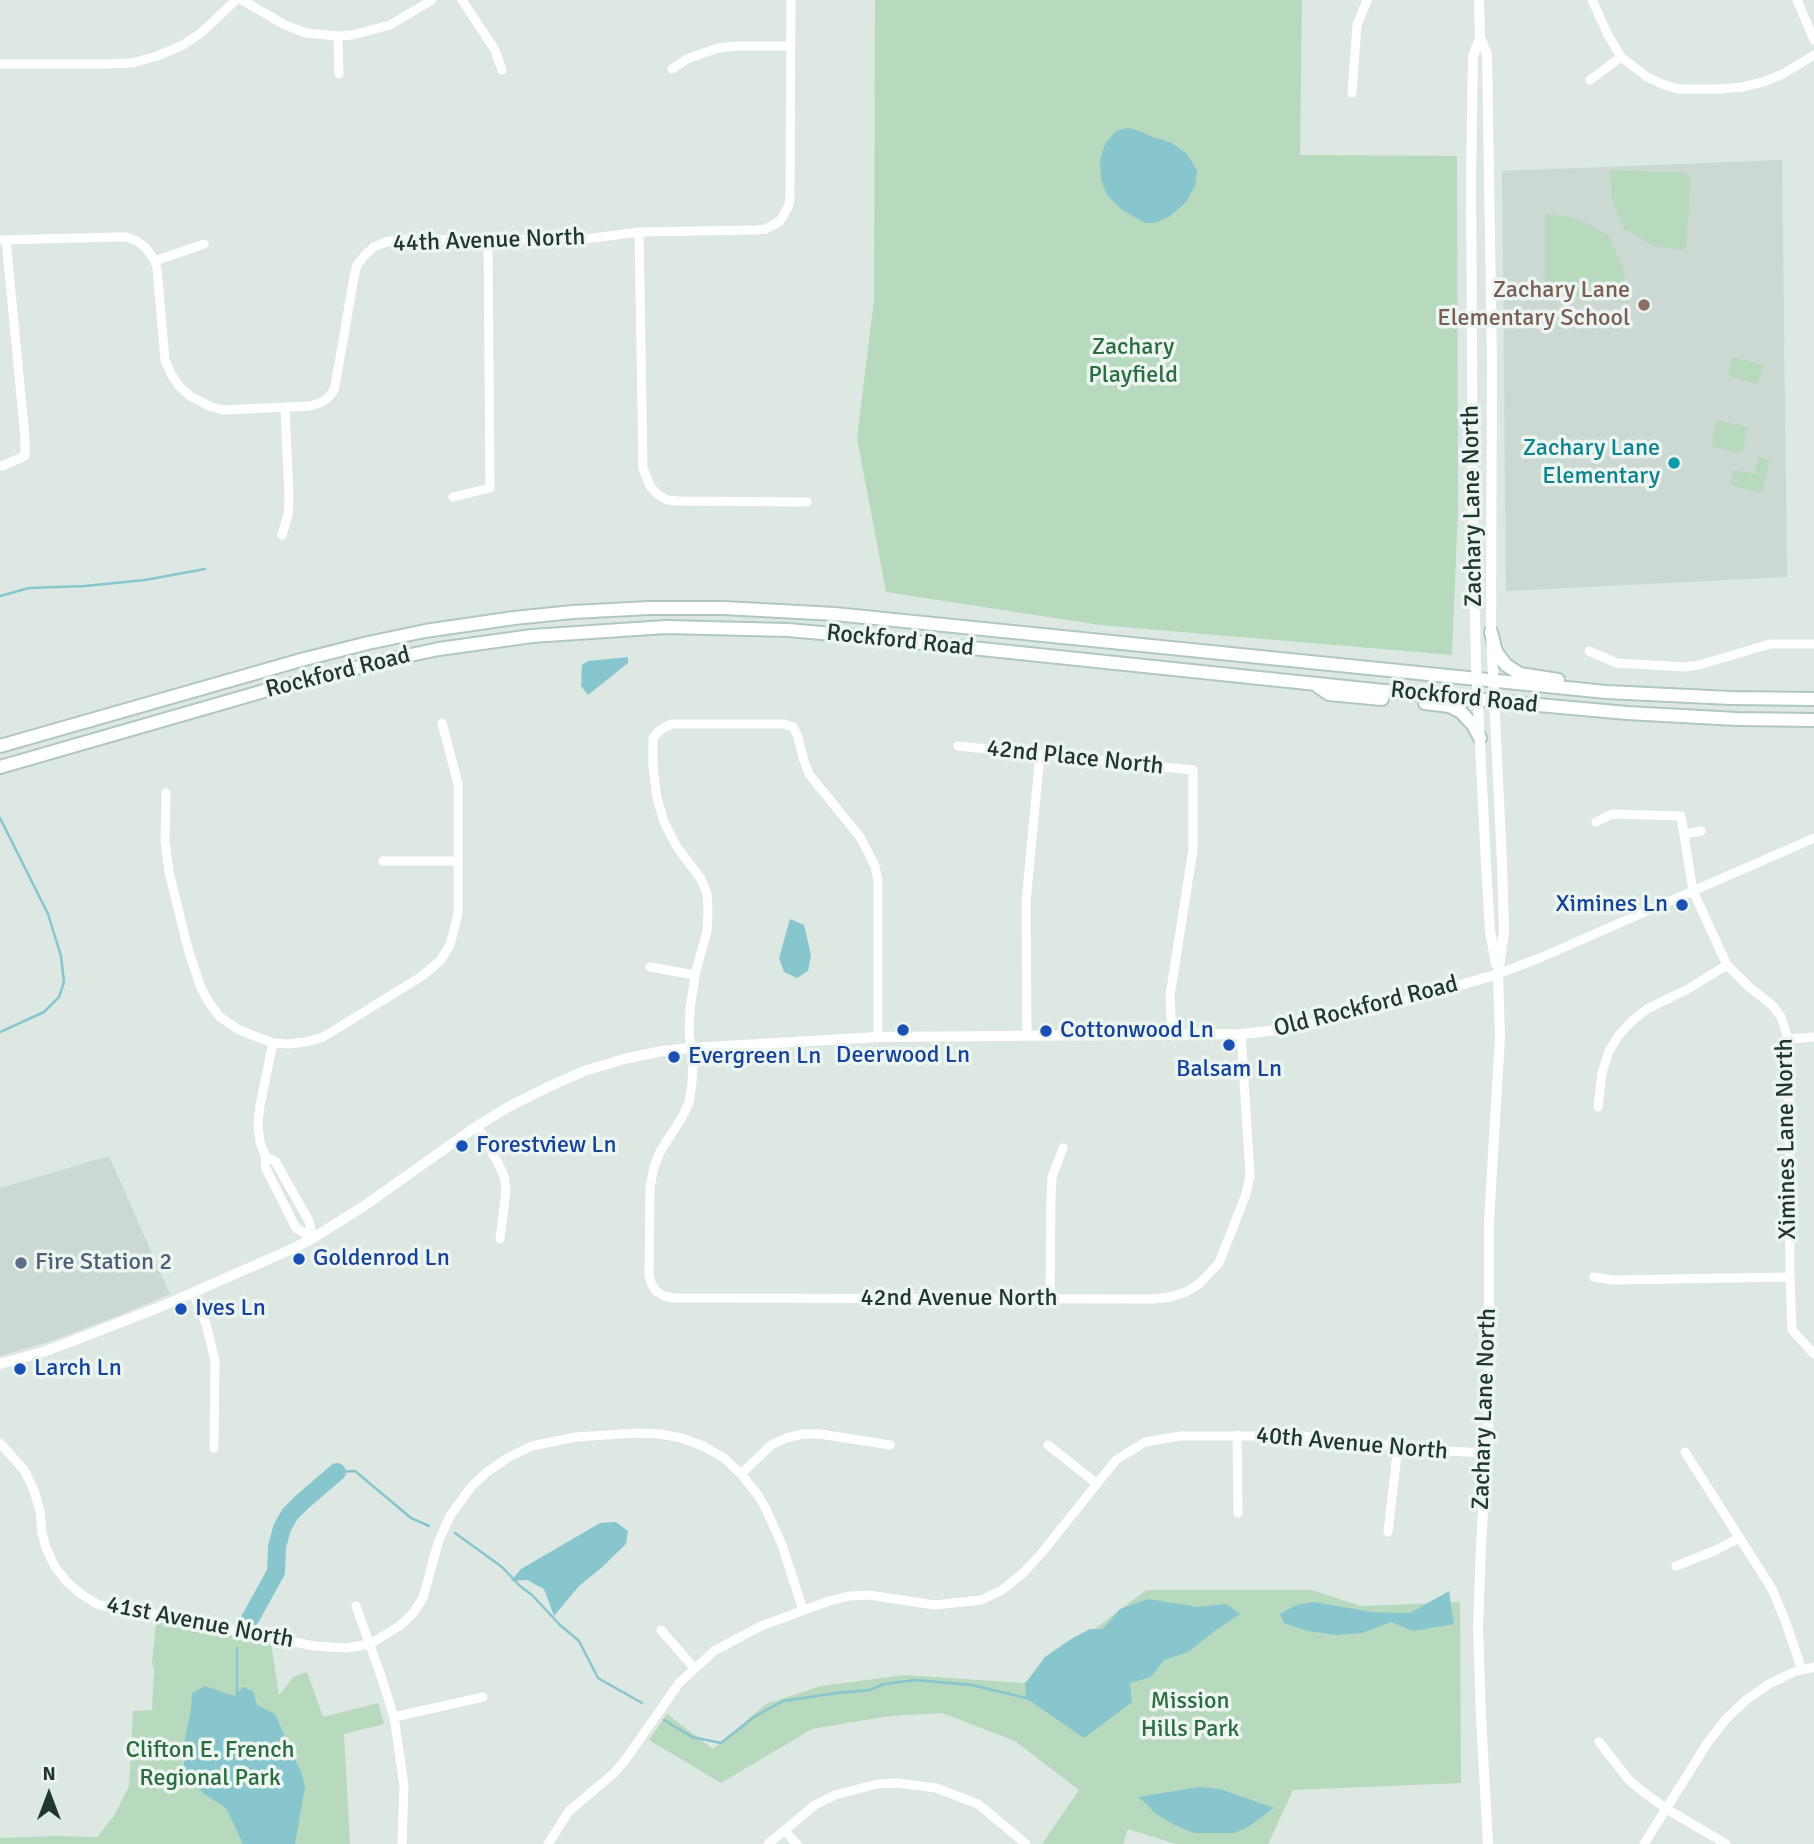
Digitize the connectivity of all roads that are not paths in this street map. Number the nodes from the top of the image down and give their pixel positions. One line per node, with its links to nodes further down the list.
1 (236, 0): 16 (street)
2 (242, 0): 10 (street)
3 (432, 0): 10 (street)
4 (462, 0): 18 (street)
5 (791, 0): 13 (street)
6 (1367, 0): 21 (street)
7 (1479, 0): 11 (street, Zachary Lane North)
8 (1592, 0): 15 (street)
9 (1797, 0): 12 (street)
10 (338, 36): 19 (street)
11 (1480, 38): 32 (street, Zachary Lane North); 35 (street, Zachary Lane North)
12 (1814, 40)
13 (790, 46): 17 (street); 22 (street, 44th Avenue North)
14 (1814, 55): 15 (street)
15 (1621, 57): 20 (street)
16 (0, 64)
17 (672, 68)
18 (502, 70)
19 (339, 74)
20 (1590, 80)
21 (1352, 93)
22 (639, 232): 24 (street, 44th Avenue North); 30 (street)
23 (3, 240): 26 (street); 28 (street)
24 (488, 240): 27 (street, 44th Avenue North); 29 (street)
25 (204, 244): 26 (street)
26 (155, 261): 27 (street, 44th Avenue North)
27 (285, 407): 31 (street)
28 (2, 466)
29 (453, 497)
30 (807, 502)
31 (282, 536)
32 (1491, 632): 36 (street, Zachary Lane North); 38 (main road)
33 (1814, 644): 34 (street)
34 (1589, 651)
35 (1476, 679): 36 (main road, Rockford Road); 40 (street, Zachary Lane North); 45 (main road, Rockford Road)
36 (1494, 681): 38 (main road, Rockford Road); 41 (street, Zachary Lane North)
37 (1313, 682): 40 (main road, Rockford Road); 44 (main road); 48 (main road, Rockford Road)
38 (1606, 692): 39 (main road, Rockford Road)
39 (1814, 699)
40 (1478, 700): 41 (main road, Rockford Road); 44 (street, Zachary Lane North)
41 (1495, 702): 42 (main road, Rockford Road); 56 (street, Zachary Lane North)
42 (1814, 720)
43 (442, 723): 55 (street)
44 (1480, 738): 57 (street, Zachary Lane North)
45 (0, 746)
46 (958, 746): 47 (street, 42nd Place North)
47 (1040, 754): 64 (street); 65 (street, 42nd Place North)
48 (0, 767)
49 (166, 793): 69 (street)
50 (1596, 822): 52 (street)
51 (1701, 831): 52 (street)
52 (1684, 835): 58 (street, Ximines Lane North)
53 (1814, 838): 58 (street, Old Rockford Road)
54 (383, 861): 55 (street)
55 (457, 861): 69 (street)
56 (1502, 863): 57 (street); 61 (street, Zachary Lane North)
57 (1486, 864): 61 (street, Zachary Lane North)
58 (1693, 891): 59 (street, Ximines Lane North); 61 (street, Old Rockford Road)
59 (1727, 965): 68 (street, Ximines Lane North); 71 (street)
60 (650, 967): 62 (street)
61 (1498, 974): 63 (street, Old Rockford Road); 89 (street, Zachary Lane North)
62 (695, 975): 66 (street); 70 (street)
63 (1241, 1034): 65 (street, Old Rockford Road); 79 (street, 42nd Avenue North)
64 (1027, 1035): 65 (street, Old Rockford Road); 66 (street, Old Rockford Road)
65 (1172, 1036)
66 (878, 1037): 70 (street, Old Rockford Road)
67 (1814, 1037): 68 (street)
68 (1788, 1039): 77 (street, Ximines Lane North)
69 (273, 1043): 74 (street)
70 (691, 1048): 72 (street, Old Rockford Road); 79 (street, 42nd Avenue North)
71 (1598, 1107)
72 (477, 1126): 74 (street, Old Rockford Road); 75 (street)
73 (1063, 1148): 79 (street)
74 (313, 1238): 78 (street, Old Rockford Road)
75 (500, 1239)
76 (1594, 1276): 77 (street)
77 (1790, 1277): 80 (street, Ximines Lane North)
78 (193, 1293): 81 (street, Old Rockford Road); 87 (street)
79 (1050, 1299)
80 (1814, 1354)
81 (0, 1364)
82 (1237, 1435): 86 (street, 40th Avenue North); 91 (street, 40th Avenue North); 92 (street)
83 (0, 1443): 99 (street, 41st Avenue North)
84 (890, 1445): 90 (street)
85 (1048, 1445): 91 (street)
86 (1398, 1446): 89 (street, 40th Avenue North); 93 (street)
87 (214, 1448)
88 (1685, 1452): 94 (street)
89 (1486, 1453): 113 (street, Zachary Lane North)
90 (741, 1474): 97 (street, 41st Avenue North); 99 (street, 41st Avenue North)
91 (1096, 1483): 97 (street, 40th Avenue North)
92 (1238, 1513)
93 (1388, 1532)
94 (1739, 1538): 95 (street); 102 (street)
95 (1676, 1566)
96 (356, 1606): 99 (street)
97 (803, 1610): 101 (street, 40th Avenue North)
98 (661, 1630): 101 (street)
99 (370, 1644): 104 (street)
100 (1814, 1667): 102 (street)
101 (694, 1668): 109 (street, 40th Avenue North)
102 (1802, 1670): 106 (street)
103 (483, 1697): 104 (street)
104 (394, 1717): 108 (street)
105 (1599, 1742): 106 (street)
106 (1665, 1808): 114 (street); 115 (street)
107 (784, 1830): 110 (street); 111 (street); 112 (street)
108 (402, 1844)
109 (548, 1844)
110 (768, 1844)
111 (797, 1844)
112 (1027, 1844)
113 (1488, 1844)
114 (1644, 1844)
115 (1726, 1844)

